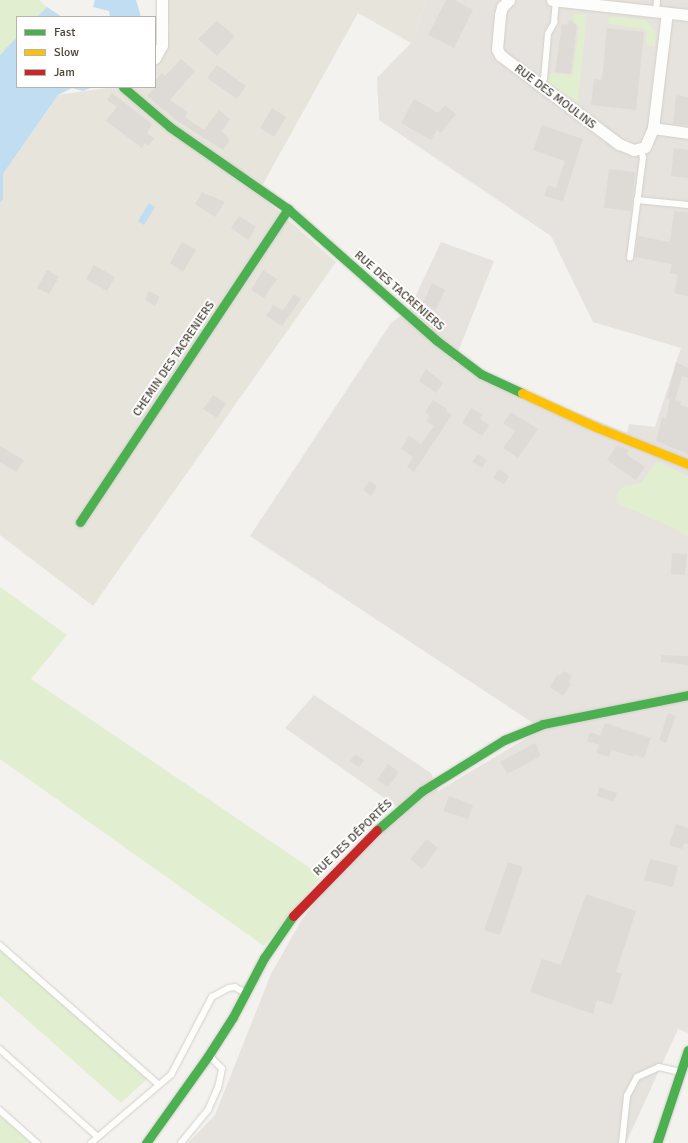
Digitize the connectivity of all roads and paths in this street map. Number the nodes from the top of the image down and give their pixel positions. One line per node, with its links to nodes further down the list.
1 (162, 0): 8 (street)
2 (509, 0): 9 (street, RUE DES MOULINS)
3 (552, 0): 4 (street)
4 (556, 0): 6 (street); 9 (lane)
5 (657, 0): 6 (lane)
6 (661, 13): 7 (street); 11 (street)
7 (688, 15)
8 (156, 56)
9 (540, 85): 13 (street, RUE DES MOULINS)
10 (126, 88): 16 (street, RUE DES TACRENIERS)
11 (653, 128): 12 (street); 13 (street)
12 (688, 133)
13 (640, 150): 14 (lane)
14 (637, 200): 15 (lane); 17 (lane)
15 (688, 205)
16 (288, 209): 18 (street, RUE DES TACRENIERS); 19 (street, CHEMIN DES TACRENIERS)
17 (630, 258)
18 (688, 464)
19 (80, 522)
20 (688, 695): 22 (street, RUE DES DÉPORTÉS)
21 (0, 945): 27 (lane)
22 (245, 993): 25 (street, RUE DES DÉPORTÉS); 27 (lane)
23 (0, 1049): 29 (lane)
24 (688, 1050): 26 (street)
25 (208, 1056): 32 (street, RUE DES DÉPORTÉS); 33 (lane)
26 (684, 1073): 34 (lane); 35 (street)
27 (158, 1084): 29 (lane)
28 (0, 1110): 30 (lane)
29 (97, 1136): 31 (lane)
30 (37, 1143)
31 (91, 1143)
32 (146, 1143)
33 (181, 1143)
34 (622, 1143)
35 (657, 1143)

